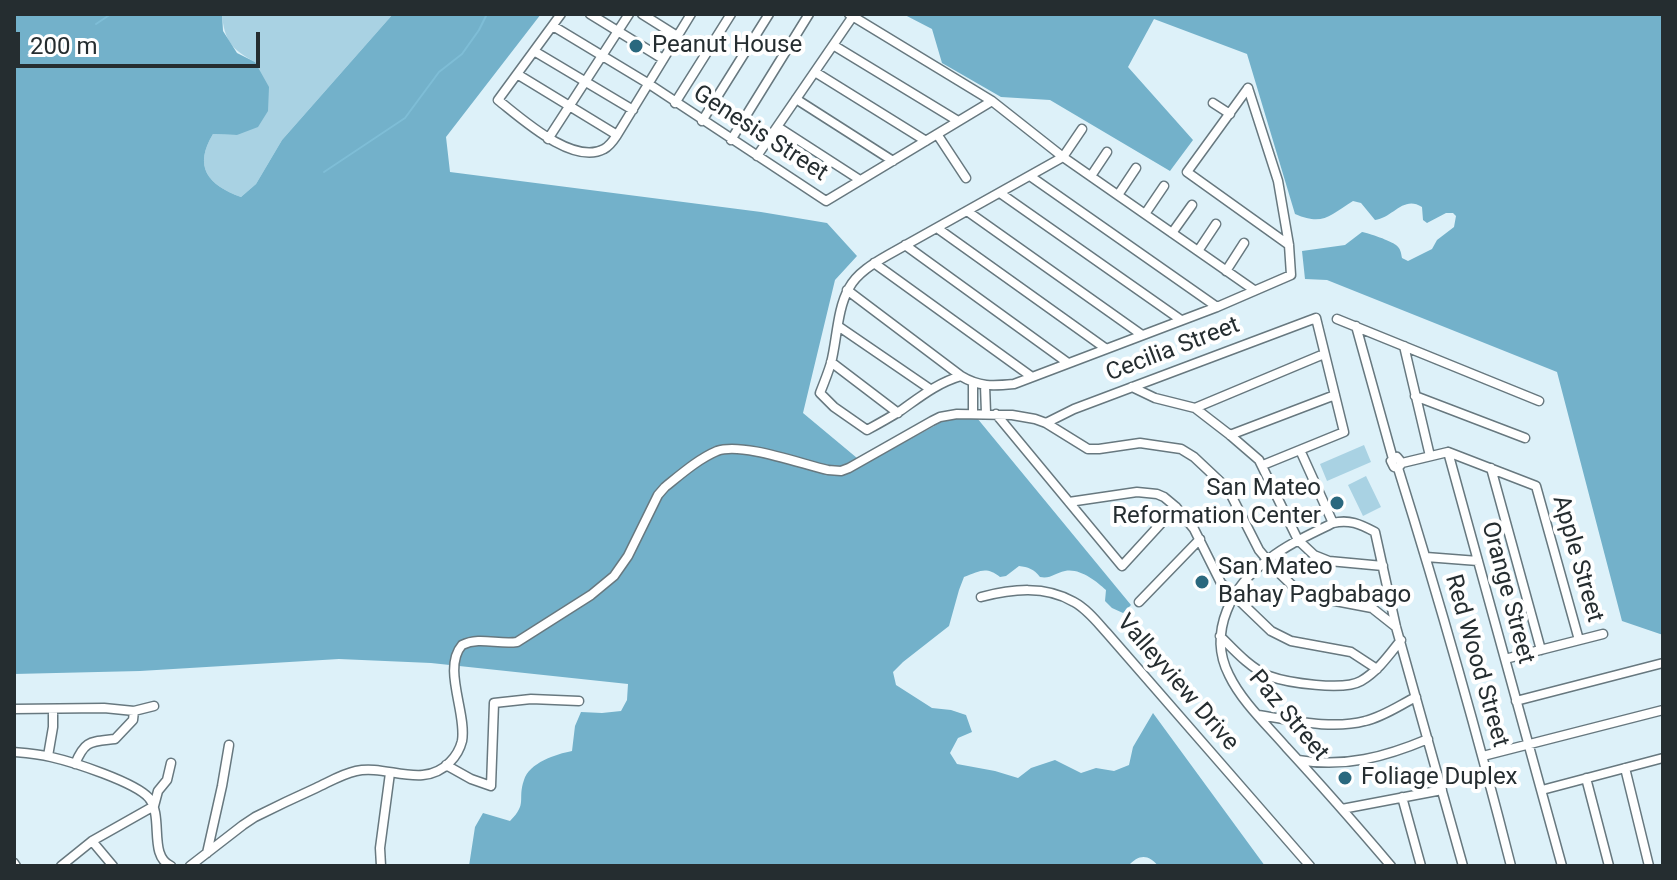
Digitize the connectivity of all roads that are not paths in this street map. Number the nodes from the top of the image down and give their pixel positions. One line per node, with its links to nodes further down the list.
1 (561, 14): 10 (street)
2 (590, 14): 11 (street)
3 (629, 14): 11 (street)
4 (642, 14): 12 (street)
5 (691, 14): 12 (street)
6 (731, 14): 23 (street)
7 (769, 14): 28 (street)
8 (809, 14): 35 (street)
9 (851, 15): 13 (street); 22 (street)
10 (553, 26): 14 (street); 15 (street, Genesis Street)
11 (618, 31): 15 (street); 16 (street)
12 (677, 36): 16 (street)
13 (833, 45): 17 (street); 29 (street)
14 (534, 51): 18 (street); 19 (street)
15 (602, 55): 19 (street); 20 (street, Genesis Street)
16 (663, 59): 20 (street)
17 (815, 72): 21 (street); 36 (street)
18 (517, 74): 25 (street); 34 (street)
19 (585, 81): 25 (street); 26 (street)
20 (649, 84): 23 (street, Genesis Street); 26 (street)
21 (796, 99): 30 (street); 40 (street)
22 (992, 101): 29 (street, Genesis Street); 39 (street)
23 (675, 103): 28 (street, Genesis Street)
24 (1213, 103): 27 (street)
25 (569, 106): 33 (street); 34 (street)
26 (633, 110): 33 (street)
27 (1230, 114): 57 (street); 57 (street)
28 (702, 121): 35 (street, Genesis Street)
29 (958, 121): 32 (street, Genesis Street)
30 (778, 127): 38 (street); 45 (street)
31 (1082, 129): 39 (street)
32 (937, 134): 36 (street, Genesis Street); 44 (street)
33 (617, 135): 34 (street)
34 (548, 139)
35 (731, 140): 38 (street, Genesis Street)
36 (926, 141): 40 (street, Genesis Street)
37 (1107, 152): 43 (street)
38 (757, 156): 45 (street, Genesis Street)
39 (1063, 157): 42 (street); 43 (street)
40 (893, 161): 45 (street, Genesis Street)
41 (1136, 168): 48 (street)
42 (1030, 176): 47 (street); 63 (street)
43 (1091, 176): 48 (street)
44 (966, 178)
45 (860, 180)
46 (1164, 186): 51 (street)
47 (1000, 193): 50 (street); 65 (street)
48 (1118, 195): 51 (street)
49 (1192, 205): 54 (street)
50 (967, 211): 53 (street); 68 (street)
51 (1145, 214): 54 (street)
52 (1216, 224): 58 (street)
53 (937, 228): 56 (street); 70 (street)
54 (1172, 233): 58 (street)
55 (1244, 243): 60 (street)
56 (905, 245): 59 (street); 73 (street)
57 (1289, 245): 62 (street)
58 (1198, 251): 60 (street)
59 (874, 263): 61 (street); 75 (street)
60 (1226, 271): 62 (street)
61 (847, 290): 66 (street); 74 (street)
62 (1254, 290): 63 (street)
63 (1217, 307): 65 (street)
64 (1337, 319): 67 (street)
65 (1181, 320): 68 (street)
66 (838, 326): 72 (street); 79 (street)
67 (1356, 326): 69 (street); 94 (street)
68 (1142, 335): 70 (street)
69 (1404, 346): 81 (street); 82 (street)
70 (1105, 348): 73 (street)
71 (1324, 354): 78 (street, Cecilia Street); 80 (street); 83 (street)
72 (831, 362): 84 (street); 84 (street)
73 (1068, 363): 75 (street)
74 (961, 376): 76 (street); 79 (street)
75 (1032, 377): 77 (street)
76 (973, 383): 77 (street); 85 (street)
77 (985, 385): 86 (street)
78 (1132, 387): 83 (street); 87 (street, Cecilia Street)
79 (930, 389): 84 (street)
80 (1335, 395): 88 (street); 90 (street)
81 (1415, 396): 89 (street); 92 (street)
82 (1539, 401)
83 (1195, 408): 88 (street)
84 (898, 413)
85 (973, 413): 86 (street); 136 (street)
86 (991, 414): 87 (street); 96 (street)
87 (1046, 423): 102 (street)
88 (1230, 435): 93 (street)
89 (1525, 438)
90 (1300, 450): 93 (street); 98 (street)
91 (1448, 452): 92 (street); 95 (street, Apple Street); 103 (street, Orange Street)
92 (1430, 456): 94 (street)
93 (1263, 465): 100 (street)
94 (1400, 465): 101 (street, Red Wood Street)
95 (1491, 468): 112 (street, Apple Street); 113 (street)
96 (1069, 502): 97 (street); 97 (street)
97 (1176, 507): 99 (street)
98 (1333, 523): 100 (street); 104 (street)
99 (1200, 539): 106 (street); 107 (street)
100 (1298, 540): 102 (street); 104 (street)
101 (1426, 557): 103 (street); 131 (street, Red Wood Street)
102 (1267, 560): 106 (street); 108 (street)
103 (1478, 561): 114 (street, Orange Street)
104 (1383, 566): 108 (street)
105 (981, 597): 152 (street, Valleyview Drive)
106 (1234, 597): 110 (street); 116 (street)
107 (1139, 602)
108 (1396, 627): 111 (street)
109 (1603, 634): 112 (street)
110 (1220, 636): 116 (street); 125 (street, Paz Street)
111 (1401, 640): 116 (street); 117 (street)
112 (1579, 640): 113 (street)
113 (1541, 650): 114 (street)
114 (1505, 659): 119 (street, Orange Street)
115 (1663, 663): 119 (street)
116 (1377, 669)
117 (1416, 697): 125 (street); 126 (street)
118 (579, 701): 136 (street)
119 (1516, 701): 128 (street, Orange Street)
120 (154, 706): 124 (street)
121 (14, 709): 122 (street)
122 (53, 709): 124 (street); 130 (street)
123 (1663, 710): 128 (street)
124 (134, 711): 135 (street)
125 (1258, 715): 133 (street, Paz Street)
126 (1428, 739): 133 (street); 140 (street)
127 (229, 745): 146 (street)
128 (1528, 745): 131 (street); 141 (street, Orange Street)
129 (14, 752): 130 (street)
130 (48, 756): 135 (street)
131 (1483, 756): 156 (street, Red Wood Street)
132 (1663, 758): 137 (street)
133 (1298, 760): 144 (street, Paz Street)
134 (171, 763): 143 (street)
135 (75, 764): 143 (street)
136 (446, 765): 138 (street)
137 (1625, 768): 139 (street); 159 (street)
138 (390, 773): 146 (street); 151 (street)
139 (1586, 778): 141 (street); 158 (street)
140 (1442, 790): 142 (street); 155 (street)
141 (1542, 790): 157 (street, Orange Street)
142 (1402, 797): 144 (street); 154 (street)
143 (154, 806): 145 (street); 149 (street)
144 (1342, 809): 153 (street, Paz Street)
145 (92, 841): 147 (street); 148 (street)
146 (207, 854): 150 (street)
147 (61, 866)
148 (113, 866)
149 (171, 866)
150 (190, 866)
151 (381, 866)
152 (1310, 866)
153 (1391, 866)
154 (1421, 866)
155 (1463, 866)
156 (1511, 866)
157 (1562, 866)
158 (1609, 866)
159 (1649, 866)

